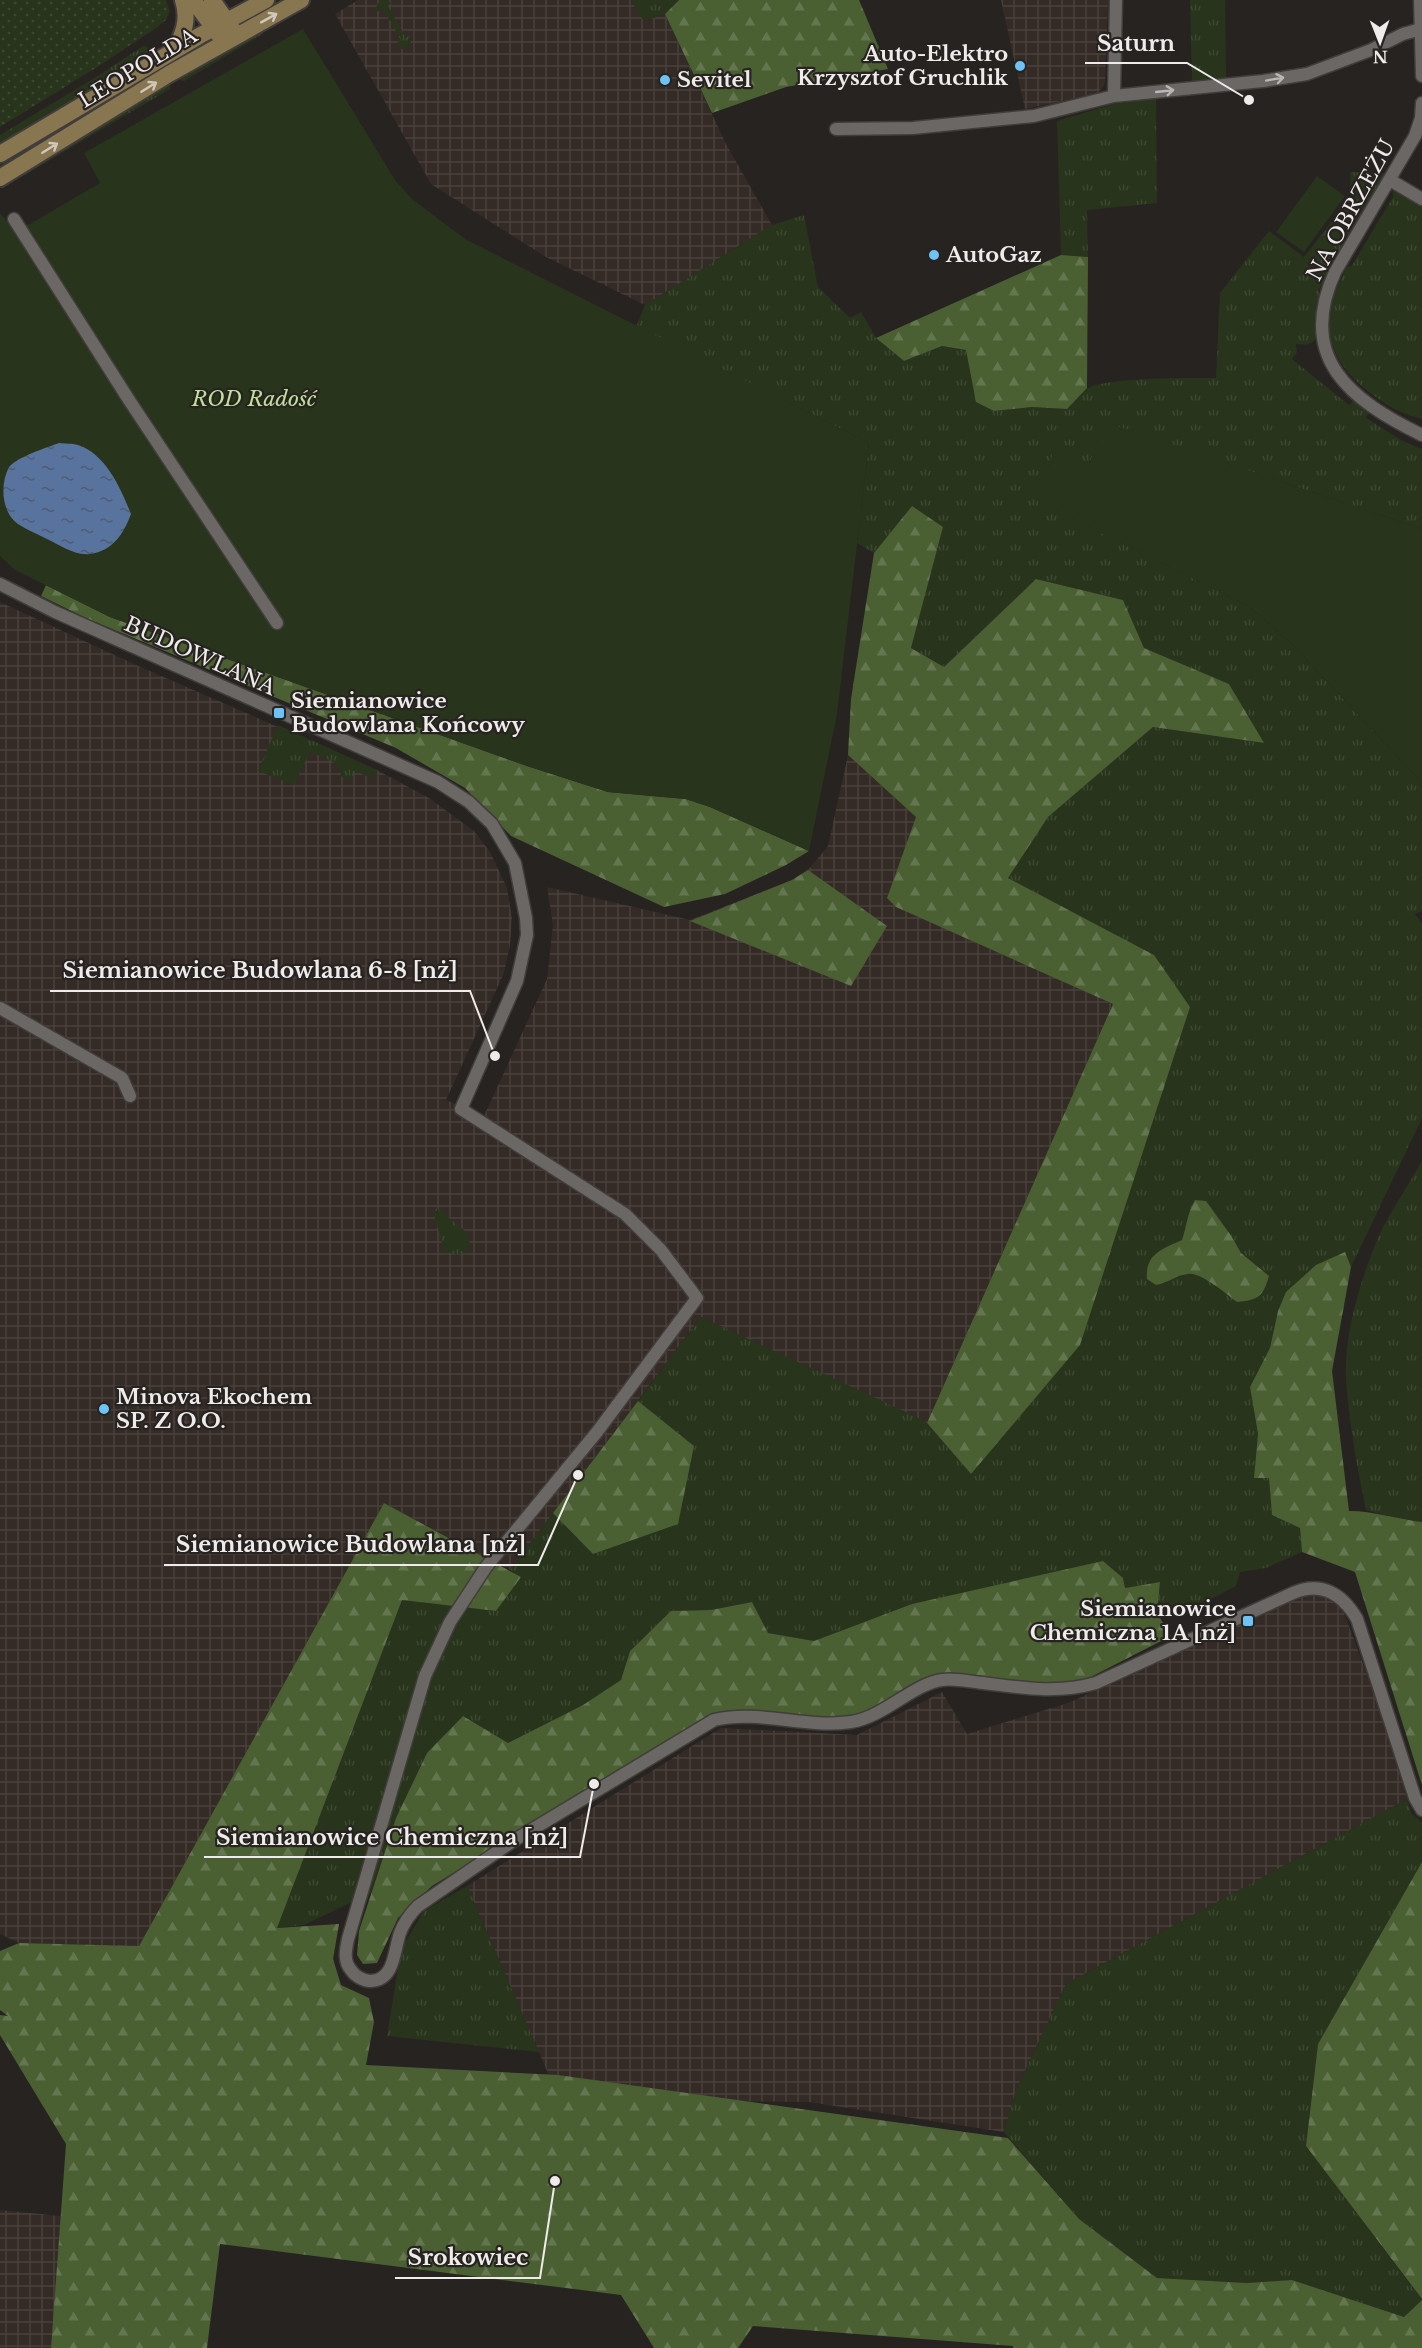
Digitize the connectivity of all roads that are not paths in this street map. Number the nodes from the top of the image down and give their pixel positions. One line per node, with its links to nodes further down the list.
1 (183, 0): 11 (street)
2 (193, 0): 8 (street)
3 (212, 0): 8 (street)
4 (266, 0): 8 (street, LEOPOLDA)
5 (301, 0): 10 (street, LEOPOLDA, one-way to 5)
6 (1116, 0): 13 (street)
7 (1420, 0): 9 (street)
8 (221, 24): 10 (street); 11 (street, LEOPOLDA)
9 (1420, 29): 12 (street); 13 (street, one-way to 9)
10 (230, 39): 17 (street, LEOPOLDA, one-way to 10)
11 (174, 51): 16 (street, LEOPOLDA)
12 (1422, 76)
13 (1114, 96): 15 (street)
14 (1422, 103): 18 (street, NA OBRZEŻU)
15 (836, 129)
16 (0, 154)
17 (0, 178)
18 (1390, 180): 19 (street); 21 (street, NA OBRZEŻU)
19 (1422, 199)
20 (14, 219): 23 (street)
21 (1422, 435)
22 (0, 584): 26 (street, BUDOWLANA)
23 (277, 623)
24 (0, 1008): 25 (street)
25 (130, 1096)
26 (1422, 1809)

